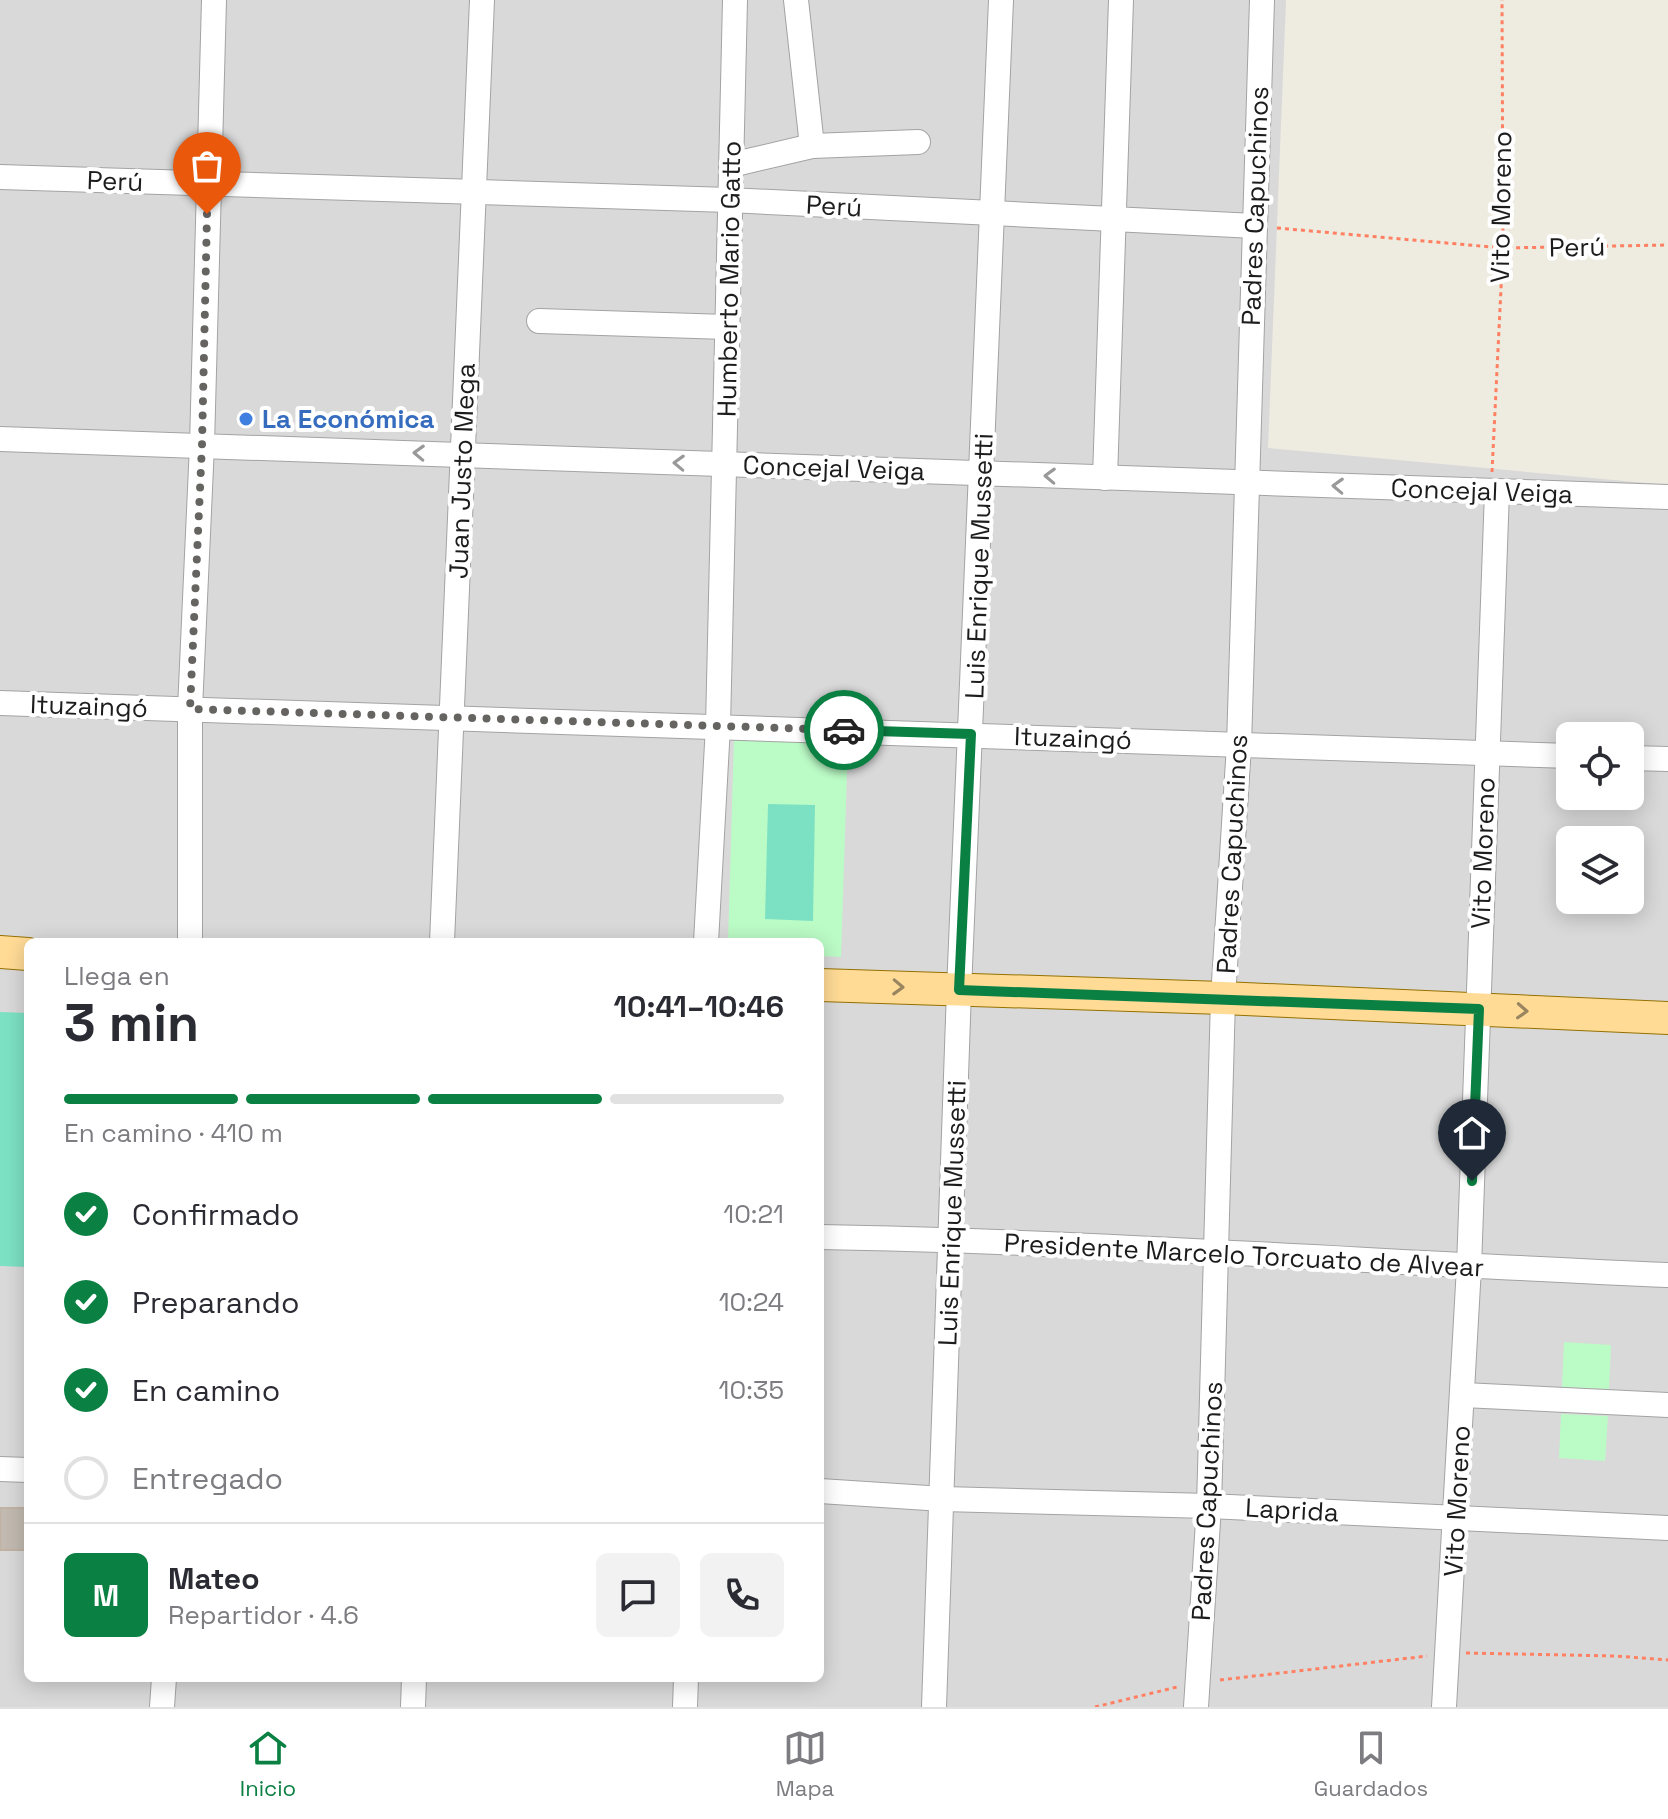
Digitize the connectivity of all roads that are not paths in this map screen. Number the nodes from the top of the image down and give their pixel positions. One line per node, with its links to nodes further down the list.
1 (214, 0): 12 (street)
2 (482, 0): 13 (street, Juan Justo Mega)
3 (735, 0): 10 (street, Humberto Mario Gatto)
4 (796, 0): 9 (street)
5 (1001, 0): 15 (street, Luis Enrique Mussetti)
6 (1121, 0): 16 (street)
7 (1262, 0): 17 (street, Padres Capuchinos)
8 (918, 142): 9 (street)
9 (812, 146): 10 (street)
10 (731, 165): 14 (street, Humberto Mario Gatto)
11 (0, 177): 12 (street, Perú)
12 (208, 185): 13 (street, Perú); 21 (street)
13 (473, 191): 14 (street, Perú); 22 (street, Juan Justo Mega)
14 (729, 200): 15 (street, Perú); 19 (street, Humberto Mario Gatto)
15 (993, 215): 16 (street, Perú); 24 (street, Luis Enrique Mussetti)
16 (1113, 220): 17 (street, Perú); 25 (street)
17 (1255, 226): 26 (street, Padres Capuchinos)
18 (539, 321): 19 (street)
19 (727, 327): 23 (street, Humberto Mario Gatto)
20 (0, 439): 21 (street, Concejal Veiga)
21 (202, 445): 22 (street, Concejal Veiga, one-way to 21); 30 (street)
22 (463, 455): 23 (street, Concejal Veiga, one-way to 22); 31 (street, Juan Justo Mega)
23 (725, 465): 24 (street, Concejal Veiga); 32 (street, Humberto Mario Gatto)
24 (982, 473): 25 (street, Concejal Veiga, one-way to 24); 33 (street, Luis Enrique Mussetti)
25 (1105, 478): 26 (street, Concejal Veiga)
26 (1246, 483): 27 (street, Concejal Veiga, one-way to 26); 34 (street, Padres Capuchinos)
27 (1497, 491): 28 (street, Concejal Veiga); 35 (street, Vito Moreno)
28 (1668, 497)
29 (0, 703): 30 (street, Ituzaingó)
30 (190, 709): 31 (street, Ituzaingó); 39 (street)
31 (452, 717): 32 (street, Ituzaingó); 40 (street, Juan Justo Mega)
32 (718, 726): 33 (street, Ituzaingó); 41 (street, Humberto Mario Gatto)
33 (971, 734): 34 (street, Ituzaingó); 45 (street, Luis Enrique Mussetti)
34 (1239, 745): 35 (street, Ituzaingó); 46 (street, Padres Capuchinos)
35 (1487, 754): 36 (street, Ituzaingó); 47 (street, Vito Moreno)
36 (1556, 756)
37 (1644, 758): 38 (street)
38 (1668, 759)
39 (190, 938)
40 (442, 938)
41 (706, 938)
42 (0, 952): 43 (main road)
43 (24, 954)
44 (824, 985): 45 (main road, one-way to 45)
45 (959, 990): 46 (main road); 50 (street, Luis Enrique Mussetti)
46 (1223, 998): 47 (main road); 51 (street, Padres Capuchinos)
47 (1479, 1009): 48 (main road, one-way to 48); 52 (street, Vito Moreno)
48 (1668, 1018)
49 (824, 1237): 50 (street, Presidente Marcelo Torcuato de Alvear)
50 (951, 1240): 51 (street, Presidente Marcelo Torcuato de Alvear); 59 (street, Luis Enrique Mussetti)
51 (1217, 1250): 52 (street, Presidente Marcelo Torcuato de Alvear); 60 (street, Padres Capuchinos)
52 (1469, 1267): 53 (street, Presidente Marcelo Torcuato de Alvear); 54 (street, Vito Moreno)
53 (1668, 1275)
54 (1463, 1395): 55 (street); 61 (street, Vito Moreno)
55 (1668, 1405)
56 (0, 1469): 57 (street)
57 (24, 1470)
58 (824, 1491): 59 (street, Laprida)
59 (943, 1499): 60 (street, Laprida); 70 (street, Luis Enrique Mussetti)
60 (1209, 1506): 61 (street, Laprida); 66 (street, Padres Capuchinos)
61 (1456, 1519): 62 (street, Laprida); 71 (street, Vito Moreno)
62 (1668, 1528)
63 (164, 1682): 67 (street)
64 (414, 1682): 68 (street)
65 (686, 1682): 69 (street)
66 (1197, 1695)
67 (162, 1707)
68 (413, 1707)
69 (685, 1707)
70 (934, 1707)
71 (1444, 1707)

